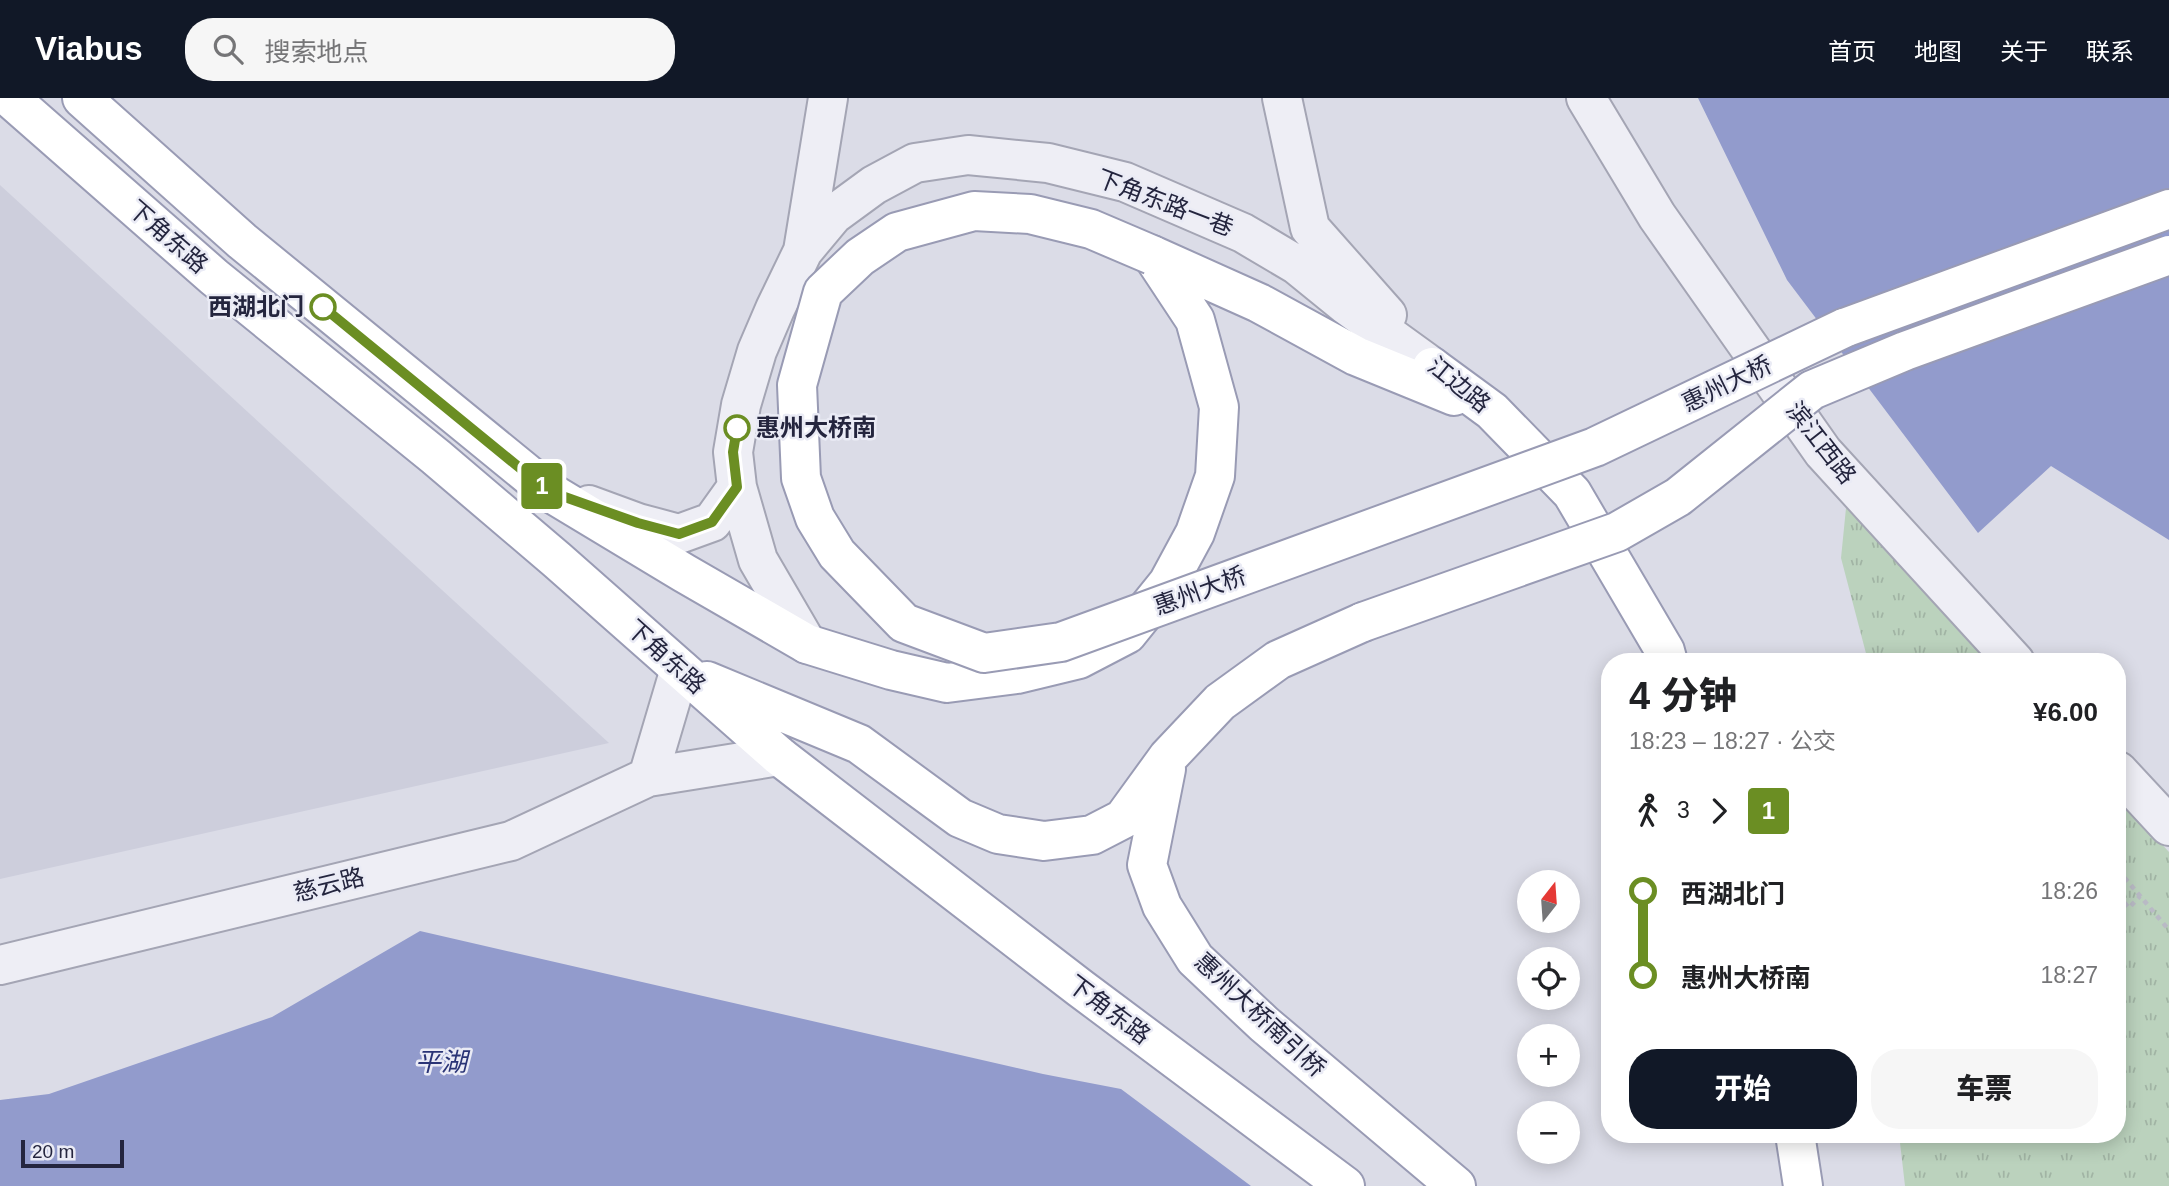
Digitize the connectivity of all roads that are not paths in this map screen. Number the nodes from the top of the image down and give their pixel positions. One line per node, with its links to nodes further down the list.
1 (10, 98): 17 (main road, 下角东路)
2 (82, 98): 13 (main road, 下角东路)
3 (828, 98): 7 (street)
4 (1282, 98): 10 (street, 江边路)
5 (1586, 98): 16 (street, 滨江西路)
6 (2169, 209): 8 (main road, 惠州大桥, bridge)
7 (803, 251): 10 (street, 下角东路一巷); 12 (street, 下角东路一巷)
8 (1152, 255): 11 (main road, 惠州大桥); 14 (main road, 下角东路)
9 (2169, 255): 19 (main road, 惠州大桥, bridge)
10 (1432, 367): 11 (main road, 江边路)
11 (1492, 411): 15 (main road, 江边路)
12 (737, 487): 13 (street); 14 (street, 下角东路一巷)
13 (548, 491): 14 (main road, 下角东路)
14 (807, 644)
15 (1666, 653)
16 (2007, 653)
17 (680, 669): 18 (main road, 下角东路); 19 (main road); 20 (street)
18 (779, 756): 20 (street, 慈云路); 25 (main road, 下角东路)
19 (1168, 757): 26 (main road, 惠州大桥南引桥)
20 (648, 777): 23 (street, 慈云路)
21 (2126, 780): 22 (street)
22 (2169, 826)
23 (0, 965)
24 (1796, 1143): 27 (main road)
25 (1345, 1186)
26 (1455, 1186)
27 (1803, 1186)

